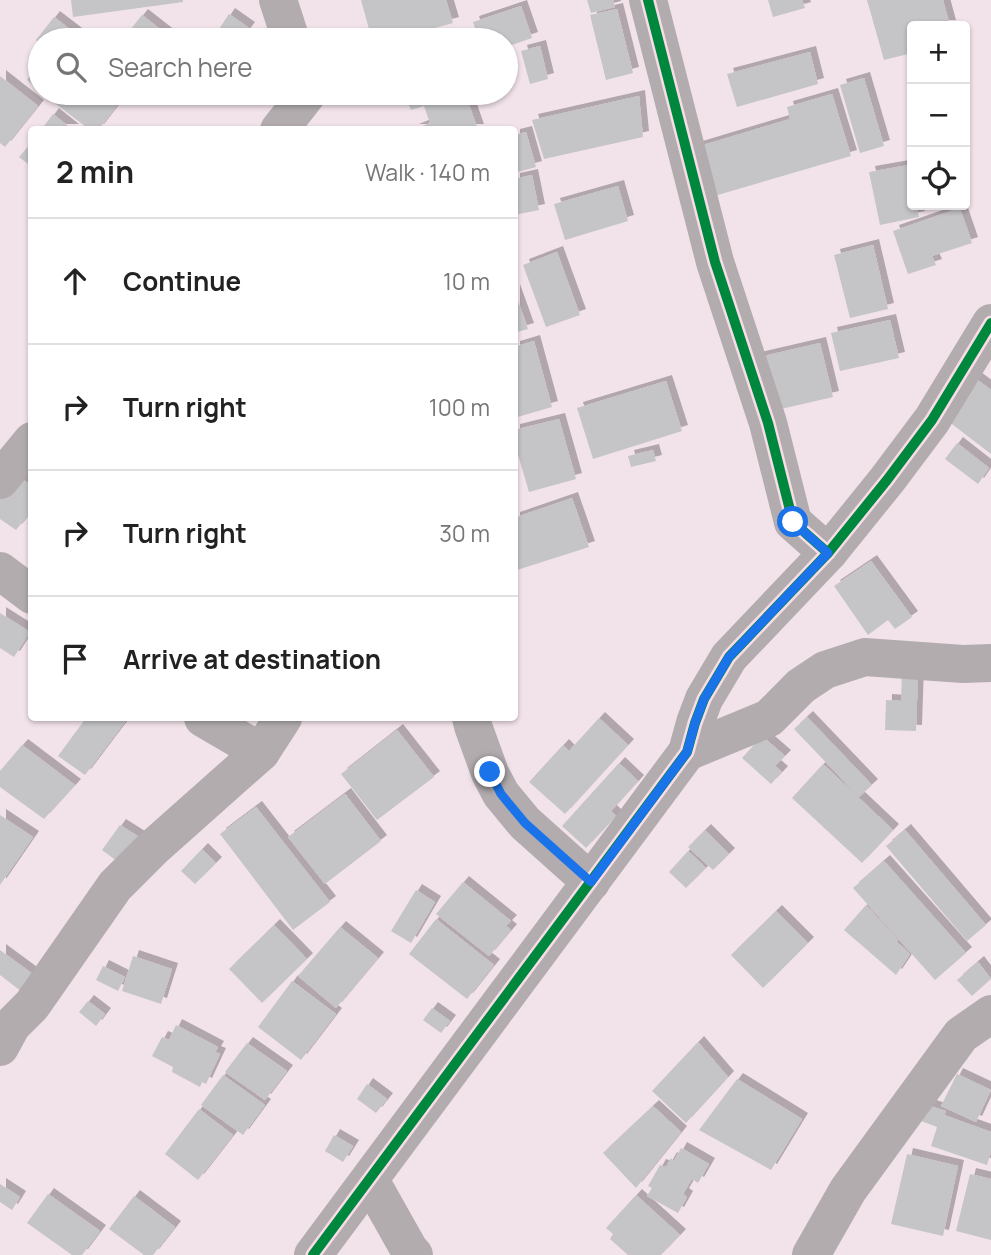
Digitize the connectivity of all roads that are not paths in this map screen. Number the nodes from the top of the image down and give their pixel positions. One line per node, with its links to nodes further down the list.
1 (278, 0): 3 (street)
2 (648, 0): 11 (street)
3 (287, 28)
4 (298, 105): 6 (street)
5 (309, 105): 7 (street)
6 (282, 126)
7 (313, 126)
8 (991, 323): 11 (street)
9 (28, 446): 10 (street)
10 (0, 480)
11 (828, 553): 19 (street)
12 (0, 571): 13 (street)
13 (28, 592)
14 (991, 663): 19 (street)
15 (208, 721): 18 (street)
16 (281, 721): 18 (street)
17 (471, 721): 20 (street)
18 (261, 752): 22 (street)
19 (687, 752): 20 (street)
20 (591, 882): 23 (street)
21 (991, 1014): 26 (street)
22 (4, 1029)
23 (370, 1180): 24 (street); 25 (street)
24 (313, 1255)
25 (414, 1255)
26 (811, 1255)

